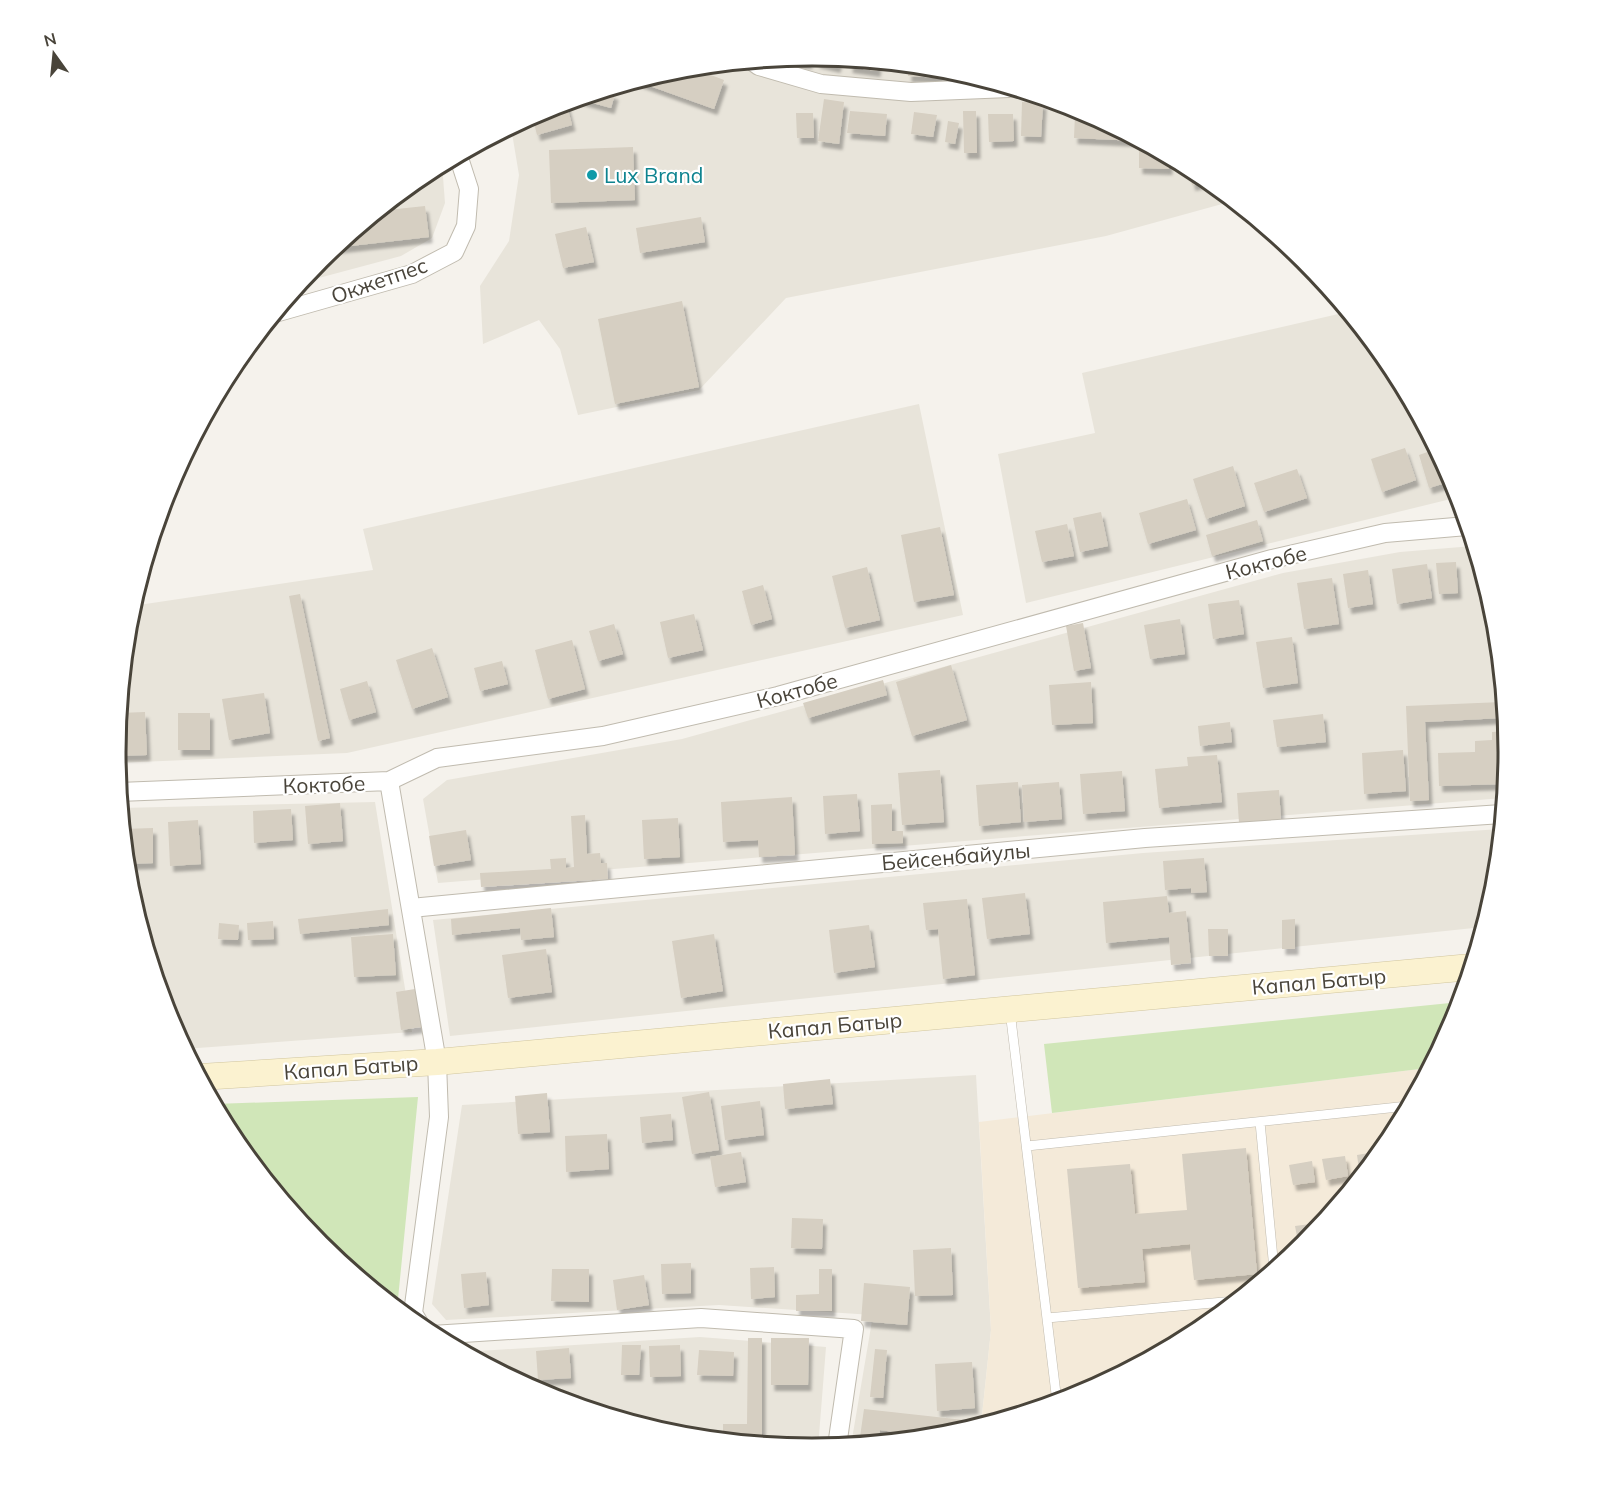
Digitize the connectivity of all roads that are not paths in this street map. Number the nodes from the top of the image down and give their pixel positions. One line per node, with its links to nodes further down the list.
1 (764, 67): 2 (street)
2 (988, 89)
3 (461, 163): 4 (street, Окжетпес)
4 (288, 309)
5 (1459, 527): 6 (street, Коктобе)
6 (389, 781): 7 (street, Коктобе); 9 (street)
7 (127, 792)
8 (1494, 814): 9 (street, Бейсенбайулы)
9 (411, 908): 12 (street)
10 (1463, 968): 11 (main road, Капал Батыр)
11 (1010, 1009): 12 (main road, Капал Батыр); 16 (lane)
12 (436, 1062): 13 (main road, Капал Батыр); 19 (street)
13 (207, 1077)
14 (1398, 1107): 15 (lane)
15 (1260, 1122): 16 (lane); 17 (lane)
16 (1027, 1146): 20 (lane)
17 (1273, 1259)
18 (1220, 1302): 20 (lane)
19 (413, 1310)
20 (1047, 1318): 22 (lane)
21 (449, 1334): 23 (street)
22 (1056, 1393)
23 (838, 1437)

